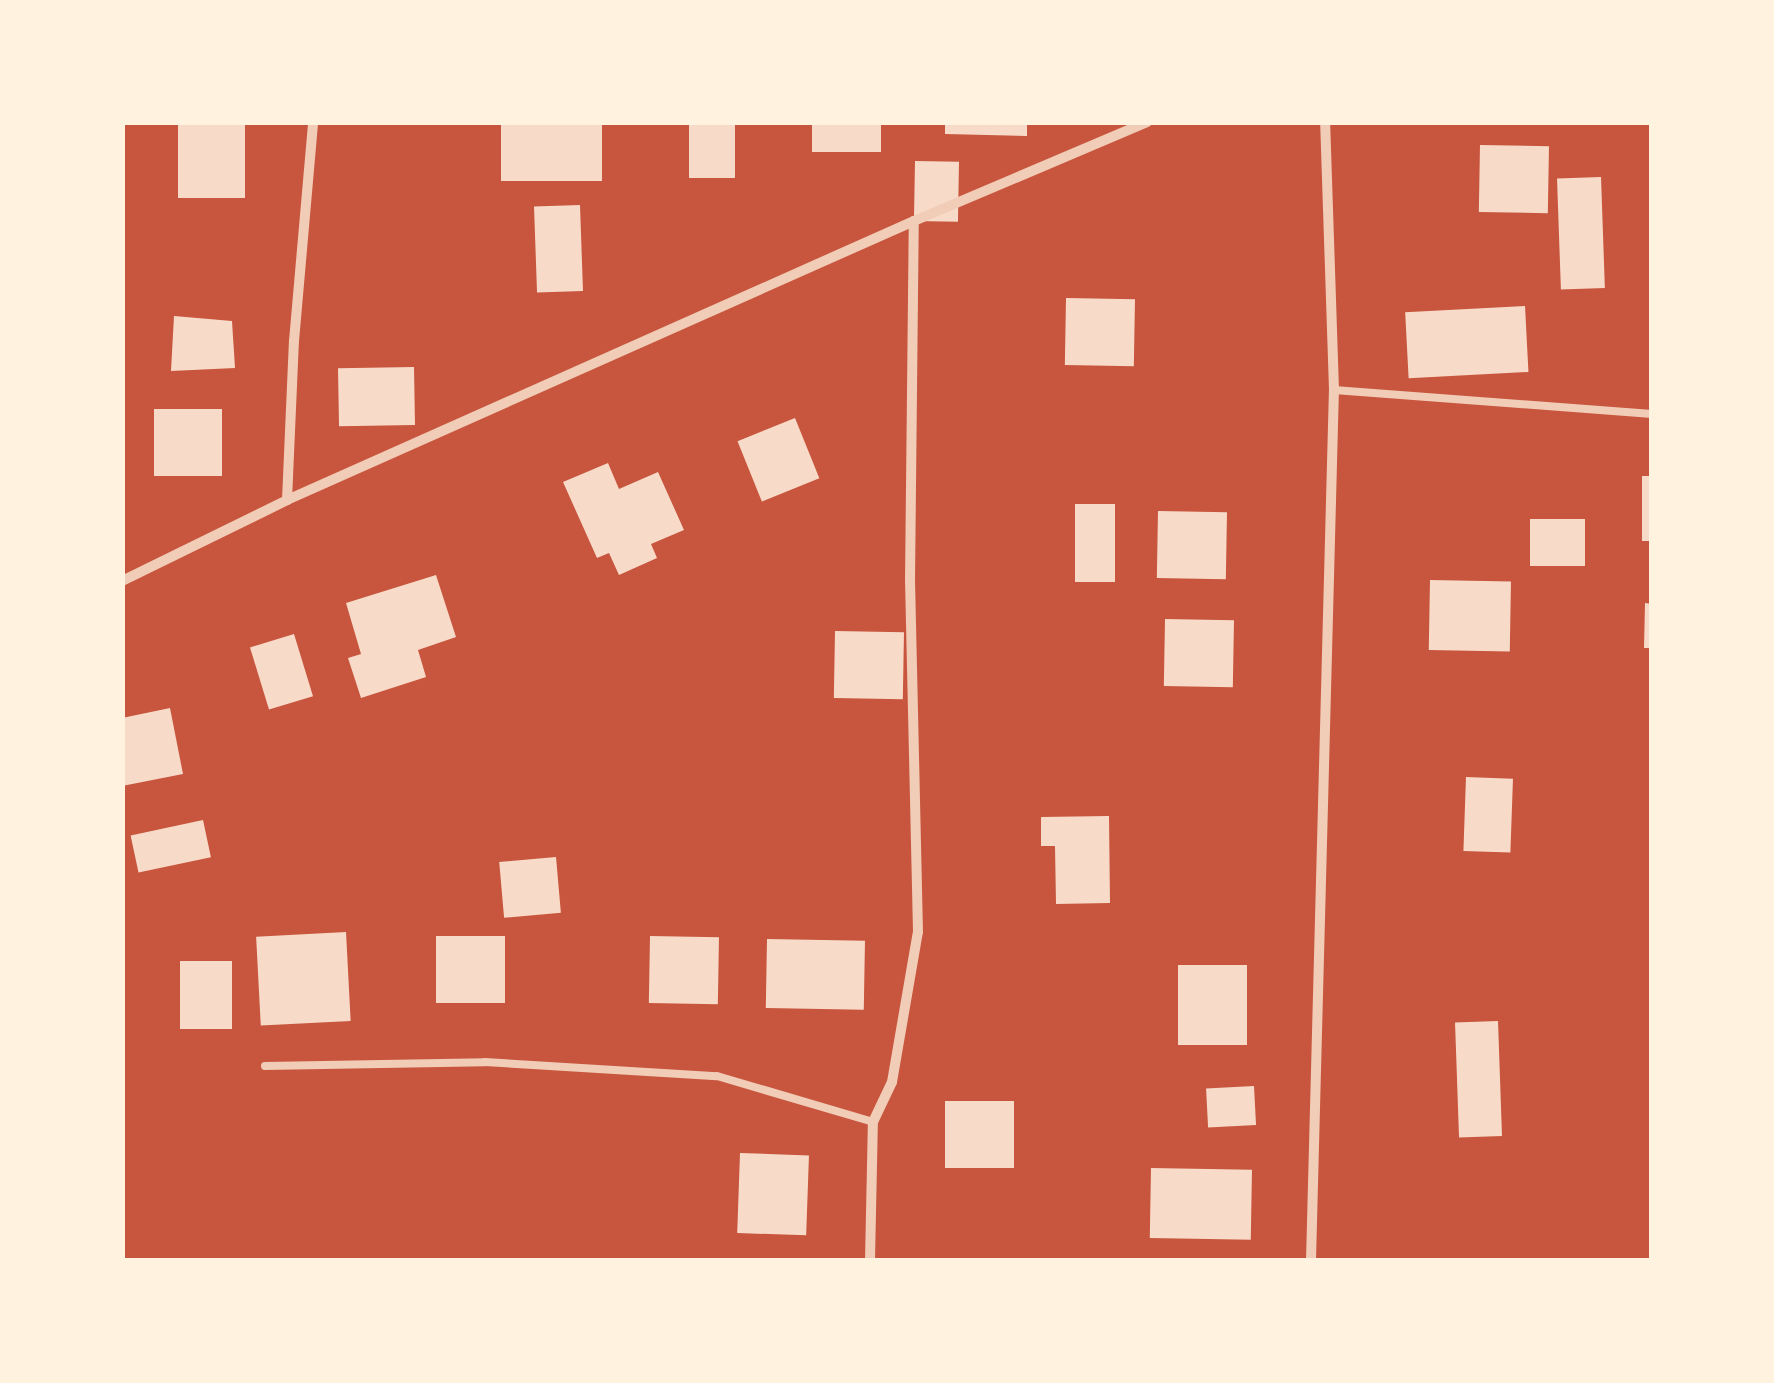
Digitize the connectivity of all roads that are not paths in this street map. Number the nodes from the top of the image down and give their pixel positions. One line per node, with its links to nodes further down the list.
1 (312, 122): 7 (street)
2 (1148, 122): 4 (street)
3 (1325, 122): 5 (street)
4 (914, 221): 7 (street); 10 (street)
5 (1334, 390): 6 (lane); 12 (street)
6 (1652, 414)
7 (287, 500): 8 (street)
8 (122, 581)
9 (265, 1066): 10 (lane)
10 (874, 1122): 11 (street)
11 (870, 1260)
12 (1312, 1260)

